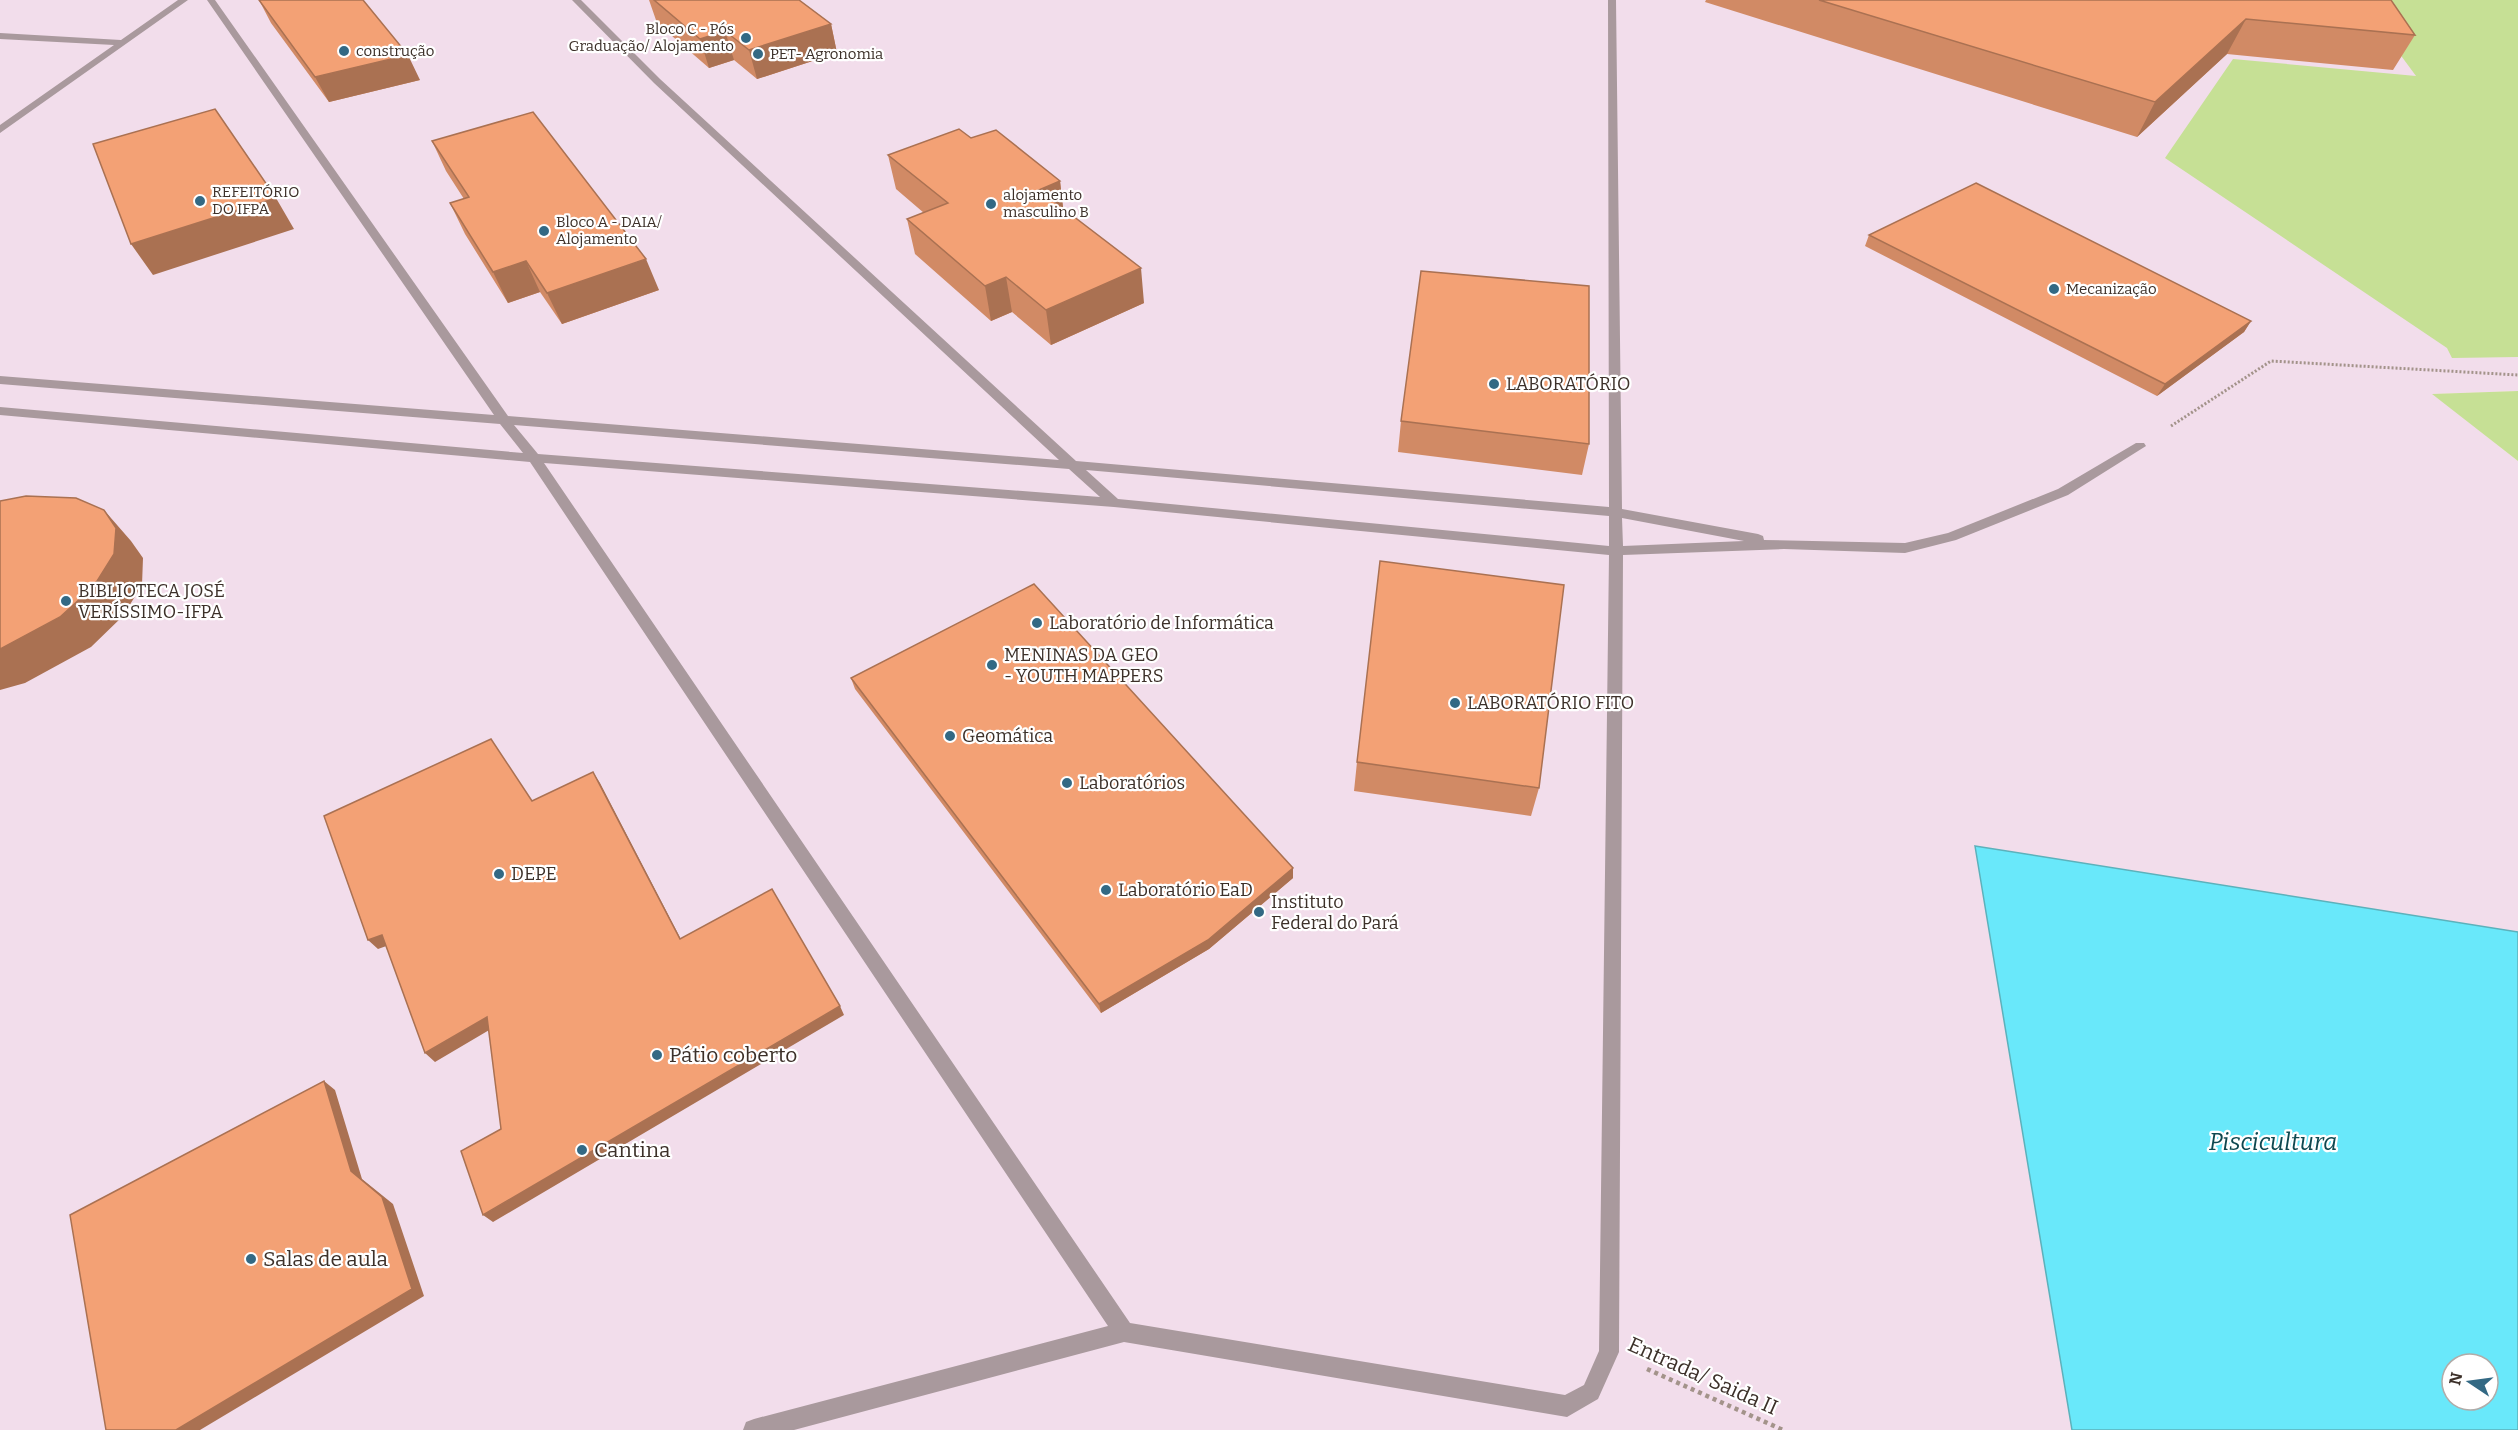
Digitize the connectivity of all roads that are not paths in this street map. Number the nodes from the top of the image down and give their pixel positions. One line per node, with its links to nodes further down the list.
1 (184, 0): 6 (lane)
2 (211, 0): 10 (lane)
3 (576, 0): 13 (lane)
4 (1608, 2): 15 (lane)
5 (0, 36): 6 (lane)
6 (123, 43): 7 (lane)
7 (0, 130)
8 (0, 380): 10 (lane)
9 (0, 411): 12 (lane)
10 (504, 420): 12 (lane); 13 (lane)
11 (2140, 446): 16 (lane)
12 (534, 458): 14 (lane); 18 (lane)
13 (1074, 465): 14 (lane); 15 (lane)
14 (1114, 503): 17 (lane)
15 (1616, 512): 16 (lane); 17 (lane)
16 (1784, 544): 17 (lane)
17 (1616, 551): 18 (lane)
18 (1124, 1332): 19 (lane)
19 (754, 1430)

